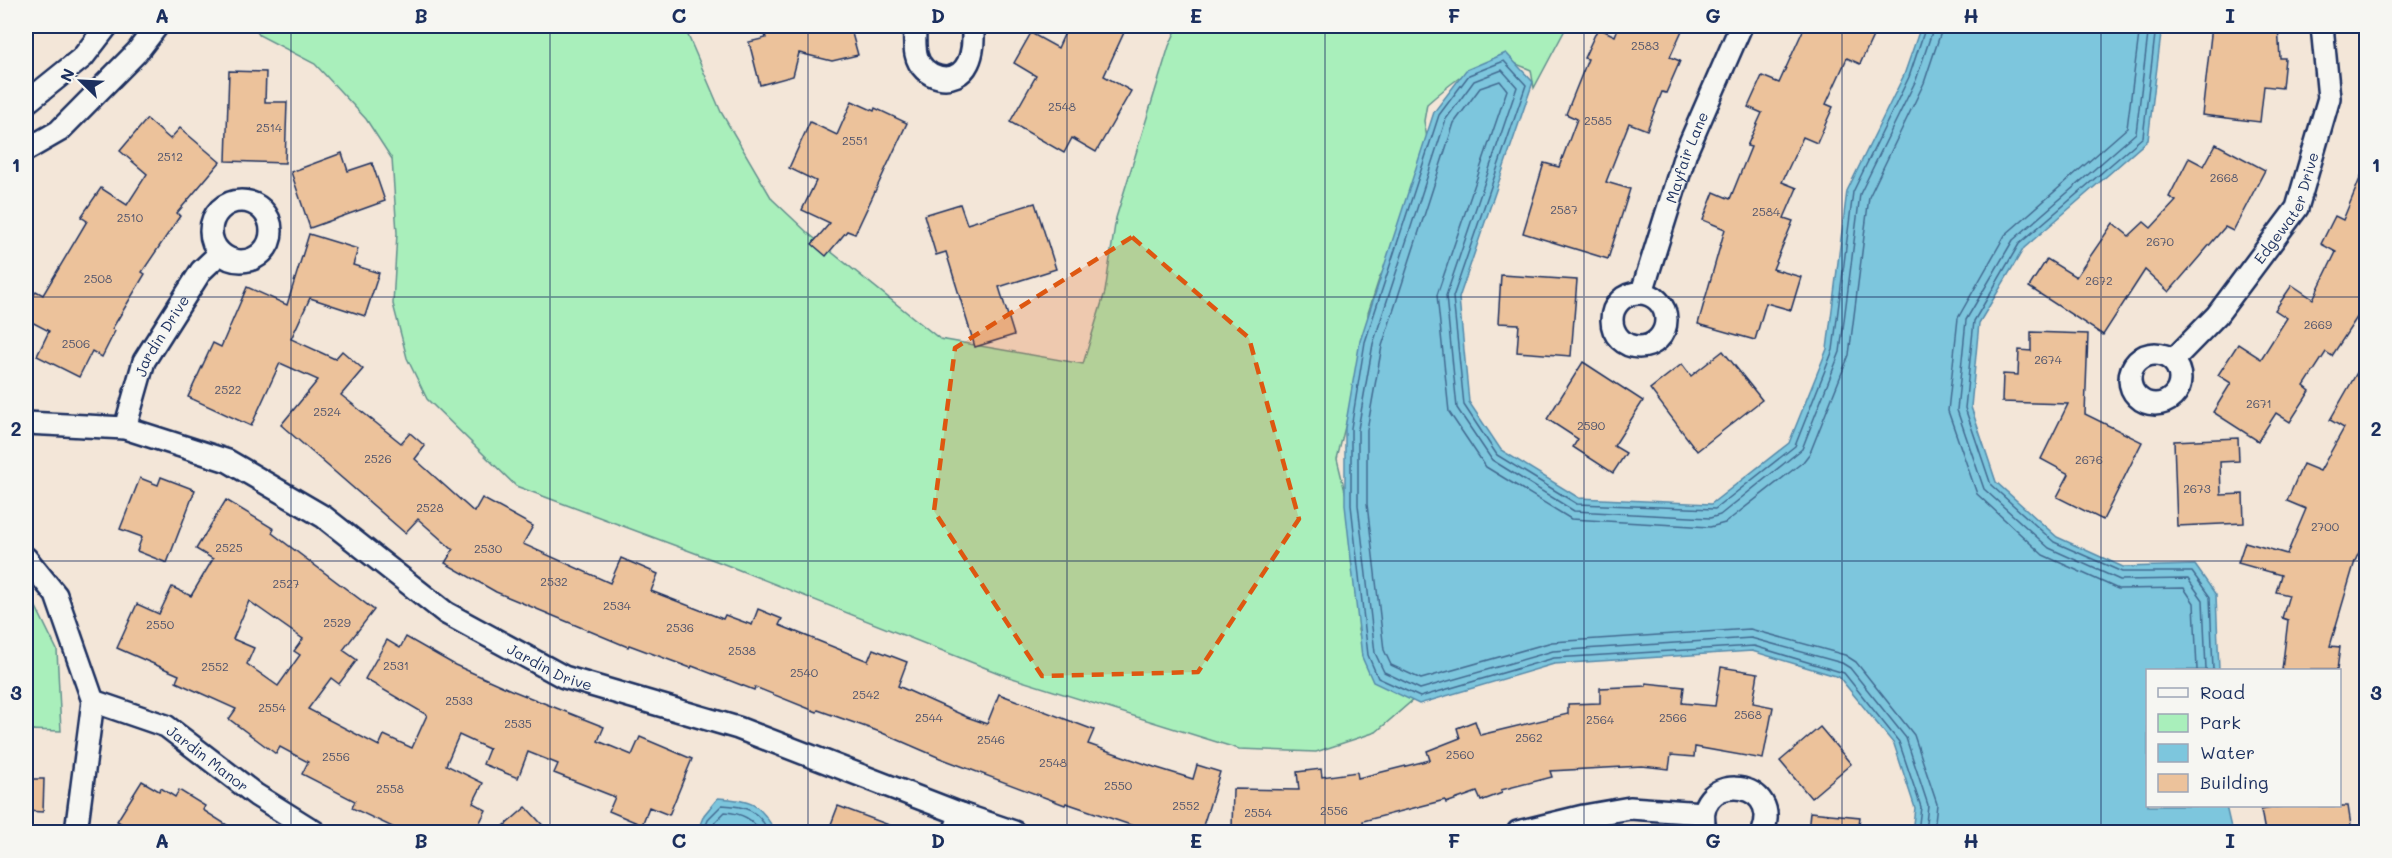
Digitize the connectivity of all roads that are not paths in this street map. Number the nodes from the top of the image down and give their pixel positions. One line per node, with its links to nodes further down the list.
1 (107, 26): 7 (street)
2 (157, 26): 8 (street)
3 (915, 26): 4 (street)
4 (973, 26)
5 (1741, 26): 10 (street, Mayfair Lane)
6 (2322, 26): 11 (street, Edgewater Drive)
7 (26, 104)
8 (26, 150)
9 (220, 253): 13 (street, Jardin Drive)
10 (1642, 292)
11 (2172, 360)
12 (26, 423): 13 (street, Jardin Drive)
13 (125, 428): 16 (street, Jardin Drive)
14 (26, 558): 15 (street)
15 (93, 701): 18 (street); 19 (street, Jardin Manor)
16 (957, 823): 20 (street, Jardin Drive)
17 (1705, 823): 21 (street); 22 (street)
18 (76, 832)
19 (315, 832)
20 (1014, 832)
21 (1518, 832)
22 (1763, 832)

